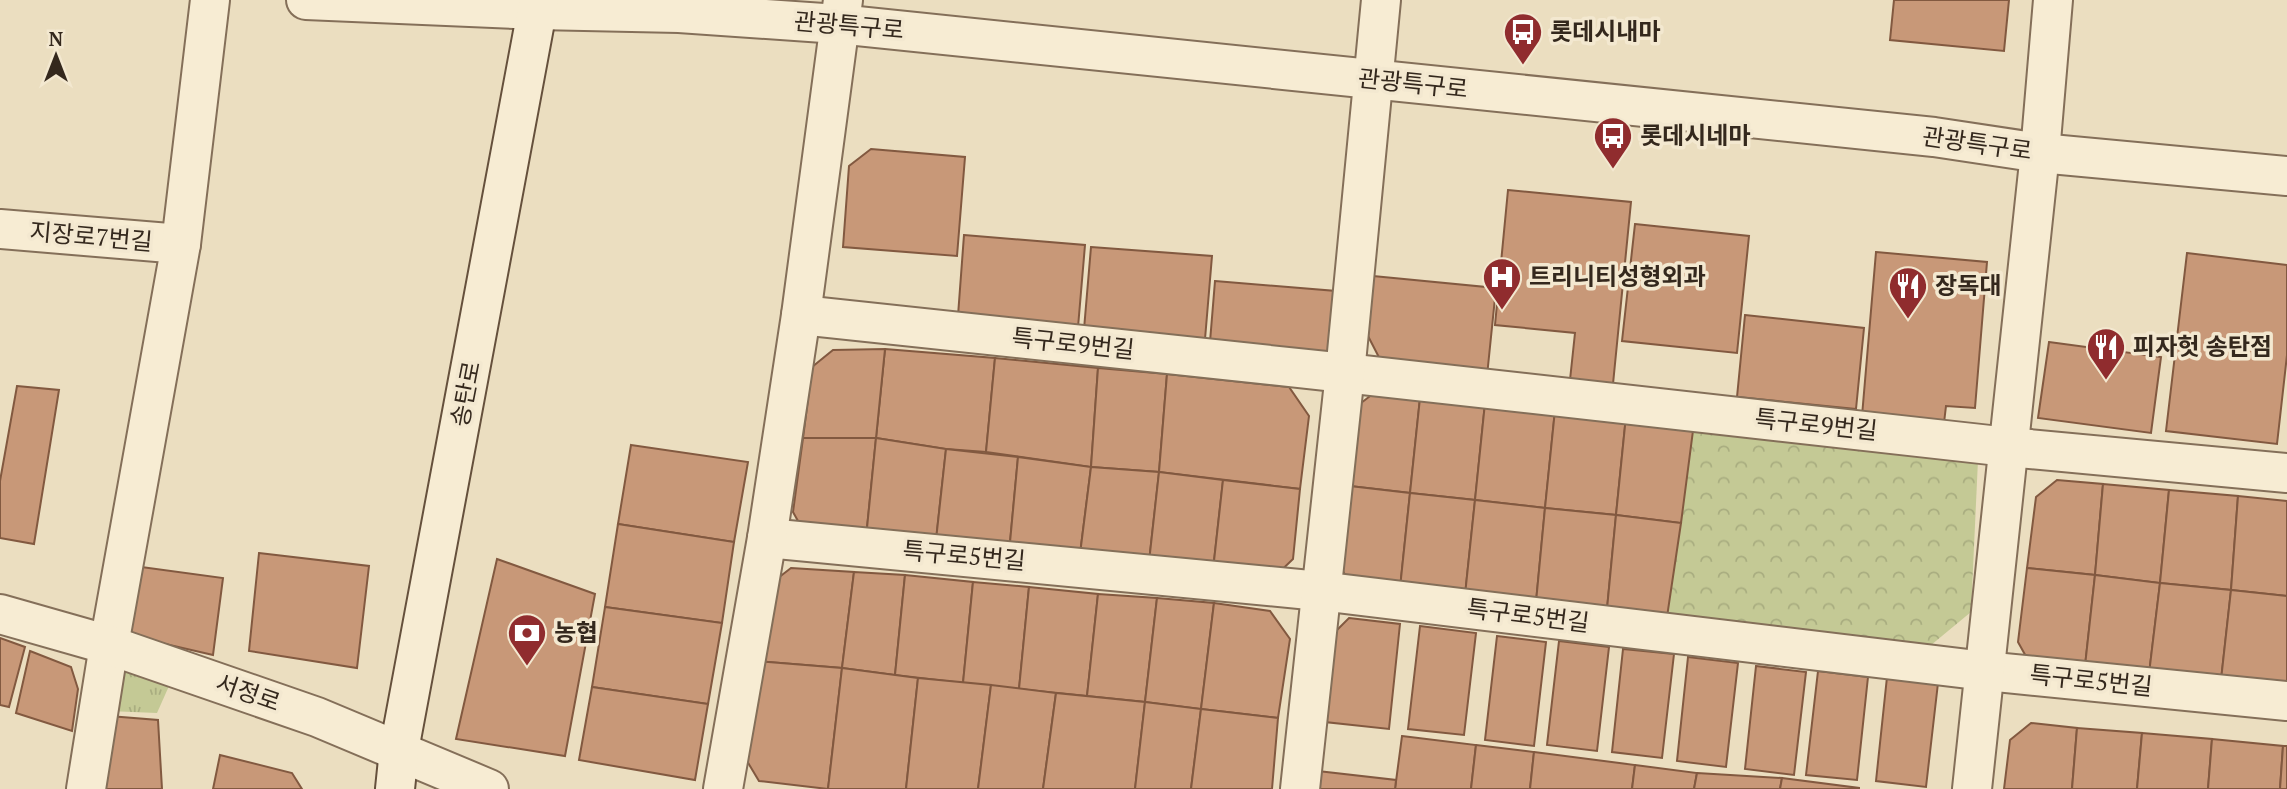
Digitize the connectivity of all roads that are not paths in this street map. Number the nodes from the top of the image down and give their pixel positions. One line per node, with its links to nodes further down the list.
1 (210, 0): 11 (street)
2 (306, 0): 5 (street, 관광특구로)
3 (1381, 0): 7 (street)
4 (2053, 0): 8 (street)
5 (538, 5): 6 (street, 관광특구로); 22 (street, 송탄로)
6 (840, 12): 7 (street, 관광특구로); 12 (street)
7 (1372, 80): 8 (street, 관광특구로); 13 (street)
8 (2040, 153): 9 (street, 관광특구로); 14 (street)
9 (2287, 176)
10 (0, 229): 11 (street, 지장로7번길)
11 (181, 244): 19 (street)
12 (801, 315): 13 (street, 특구로9번길); 16 (street)
13 (1345, 373): 14 (street, 특구로9번길); 17 (street)
14 (2008, 447): 15 (street, 특구로9번길); 20 (street)
15 (2287, 473)
16 (767, 538): 17 (street, 특구로5번길); 26 (street)
17 (1320, 590): 20 (street, 특구로5번길); 27 (street)
18 (0, 614): 19 (street, 서정로)
19 (109, 645): 22 (street, 서정로); 23 (street)
20 (1985, 671): 21 (street, 특구로5번길); 28 (street)
21 (2287, 701)
22 (399, 750): 24 (street, 송탄로); 25 (street, 서정로)
23 (86, 789)
24 (395, 789)
25 (489, 789)
26 (723, 789)
27 (1300, 789)
28 (1972, 789)

